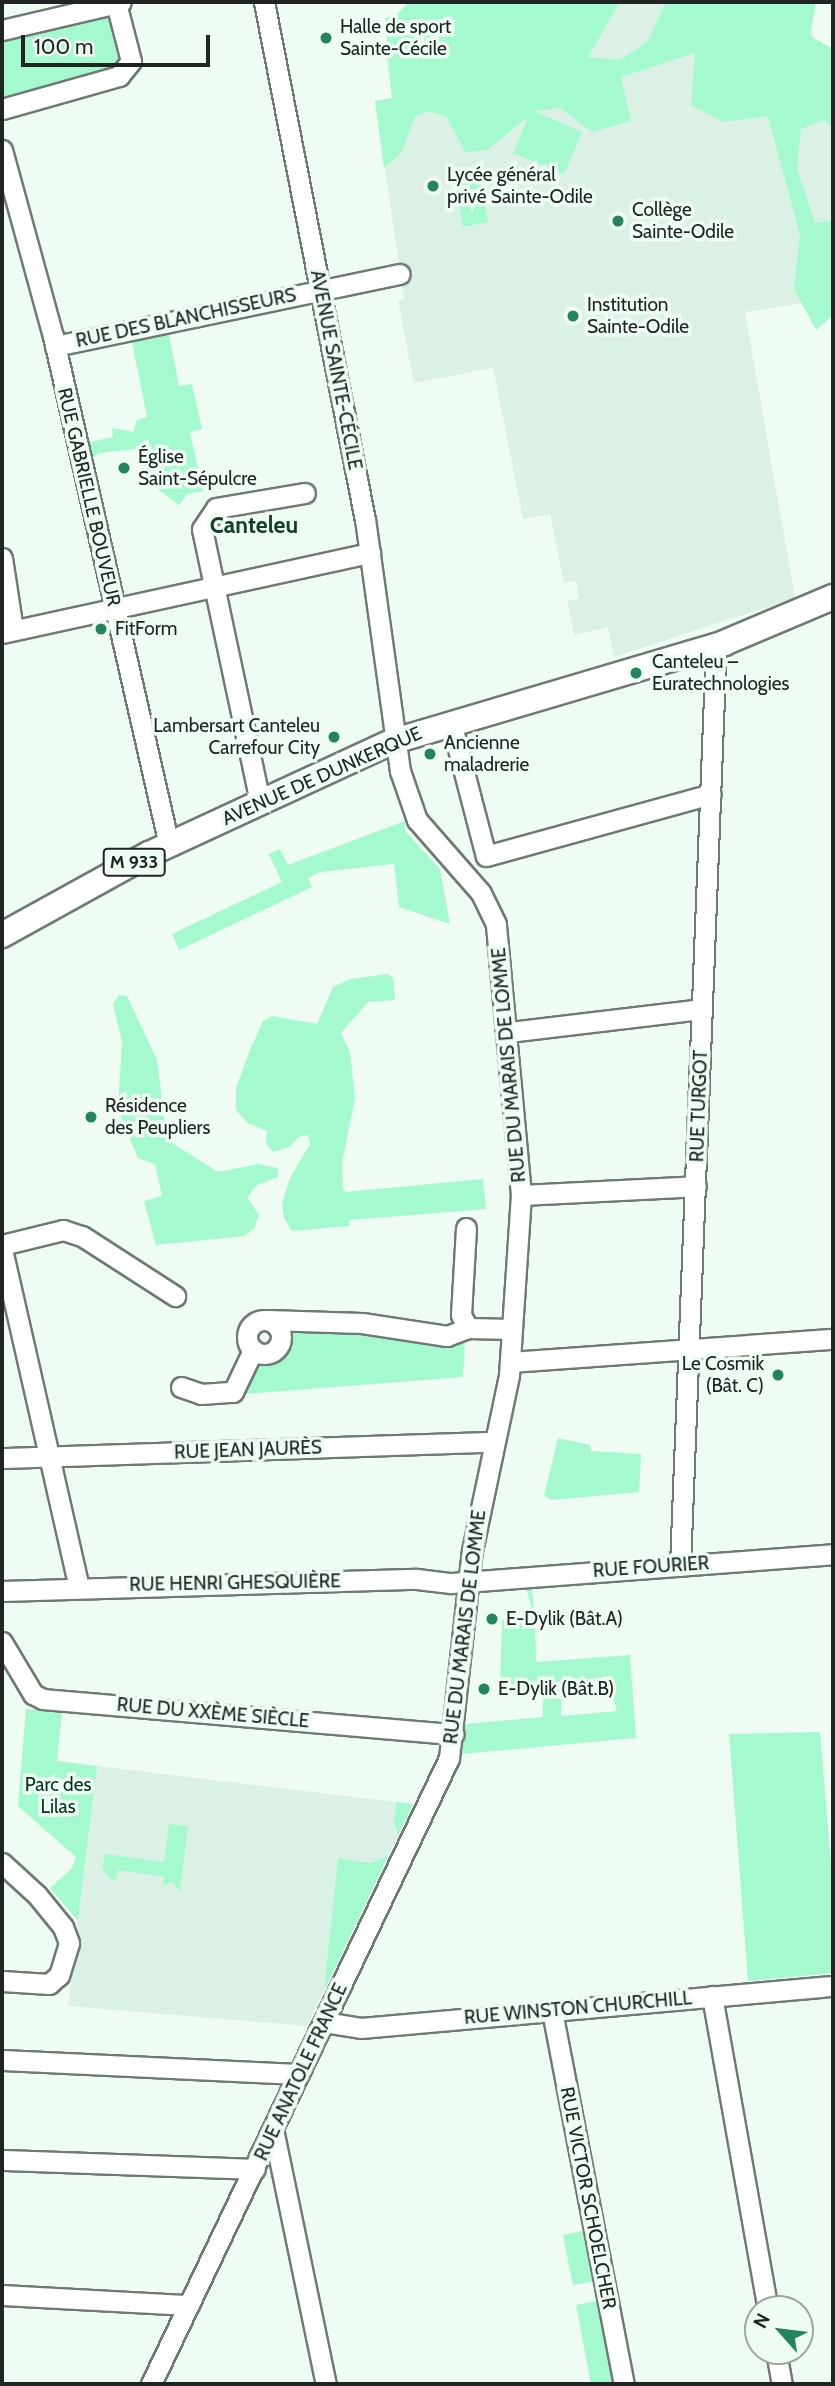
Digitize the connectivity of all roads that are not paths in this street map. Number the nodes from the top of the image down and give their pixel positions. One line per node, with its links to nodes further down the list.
1 (107, 2): 2 (street); 4 (street)
2 (119, 2): 5 (street)
3 (264, 2): 9 (street, AVENUE SAINTE-CÉCILE)
4 (2, 30)
5 (2, 109)
6 (2, 150): 7 (street, RUE GABRIELLE BOUVEUR)
7 (10, 214): 10 (street, RUE GABRIELLE BOUVEUR)
8 (400, 274): 9 (street, RUE DES BLANCHISSEURS)
9 (321, 290): 10 (street, RUE DES BLANCHISSEURS); 12 (street, AVENUE SAINTE-CÉCILE)
10 (55, 346): 16 (street, RUE GABRIELLE BOUVEUR)
11 (305, 493): 14 (street)
12 (370, 553): 14 (street); 20 (street, AVENUE SAINTE-CÉCILE)
13 (2, 558): 17 (street)
14 (214, 585): 16 (street); 22 (street)
15 (833, 597): 18 (main road, AVENUE DE DUNKERQUE / M 933)
16 (114, 607): 17 (street); 23 (street, RUE GABRIELLE BOUVEUR)
17 (7, 631)
18 (716, 645): 19 (main road, AVENUE DE DUNKERQUE / M 933); 21 (street, RUE TURGOT)
19 (451, 722): 20 (main road, AVENUE DE DUNKERQUE / M 933); 24 (street)
20 (394, 741): 22 (main road, AVENUE DE DUNKERQUE / M 933); 25 (street, RUE DU MARAIS DE LOMME)
21 (710, 794): 24 (street); 29 (street, RUE TURGOT)
22 (260, 802): 23 (main road, AVENUE DE DUNKERQUE / M 933)
23 (169, 845): 26 (main road, AVENUE DE DUNKERQUE / M 933)
24 (486, 856): 25 (street)
25 (468, 878): 30 (street, RUE DU MARAIS DE LOMME)
26 (61, 903): 27 (main road, AVENUE DE DUNKERQUE / M 933); 28 (main road, AVENUE DE DUNKERQUE / M 933)
27 (2, 935)
28 (2, 947)
29 (702, 1009): 30 (street); 31 (street, RUE TURGOT)
30 (509, 1032): 32 (street, RUE DU MARAIS DE LOMME)
31 (696, 1186): 32 (street); 39 (street, RUE TURGOT)
32 (521, 1195): 37 (street, RUE DU MARAIS DE LOMME)
33 (466, 1228): 36 (street)
34 (2, 1247): 35 (street); 43 (street)
35 (175, 1296)
36 (468, 1328): 37 (street); 41 (street)
37 (512, 1329): 40 (street, RUE DU MARAIS DE LOMME)
38 (833, 1339): 39 (street)
39 (690, 1349): 40 (street); 46 (street, RUE TURGOT)
40 (510, 1362): 42 (street, RUE DU MARAIS DE LOMME)
41 (181, 1387)
42 (494, 1442): 43 (street, RUE JEAN JAURÈS); 47 (street, RUE DU MARAIS DE LOMME)
43 (49, 1457): 44 (street, RUE JEAN JAURÈS); 48 (street)
44 (2, 1458)
45 (833, 1555): 46 (street, RUE FOURIER)
46 (680, 1566): 47 (street, RUE FOURIER)
47 (469, 1582): 48 (street, RUE HENRI GHESQUIÈRE); 51 (street, RUE DU MARAIS DE LOMME)
48 (79, 1588): 49 (street, RUE HENRI GHESQUIÈRE)
49 (2, 1591)
50 (4, 1652): 51 (street, RUE DU XXÈME SIÈCLE)
51 (454, 1734): 52 (street, RUE DU MARAIS DE LOMME)
52 (449, 1758): 58 (street, RUE ANATOLE FRANCE)
53 (2, 1863): 54 (street)
54 (2, 1981)
55 (833, 1986): 56 (street, RUE WINSTON CHURCHILL)
56 (712, 1996): 57 (street, RUE WINSTON CHURCHILL); 65 (street)
57 (552, 2011): 58 (street, RUE WINSTON CHURCHILL); 70 (street, RUE VICTOR SCHOELCHER)
58 (324, 2022): 60 (street, RUE ANATOLE FRANCE)
59 (2, 2060): 60 (street)
60 (299, 2074): 61 (street, RUE ANATOLE FRANCE)
61 (273, 2129): 63 (street, RUE ANATOLE FRANCE); 68 (street)
62 (2, 2160): 63 (street)
63 (255, 2169): 66 (street, RUE ANATOLE FRANCE)
64 (2, 2295): 66 (street)
65 (765, 2295)
66 (189, 2305): 69 (street, RUE ANATOLE FRANCE)
67 (779, 2365): 71 (street)
68 (322, 2383)
69 (151, 2384)
70 (624, 2384)
71 (782, 2384)

